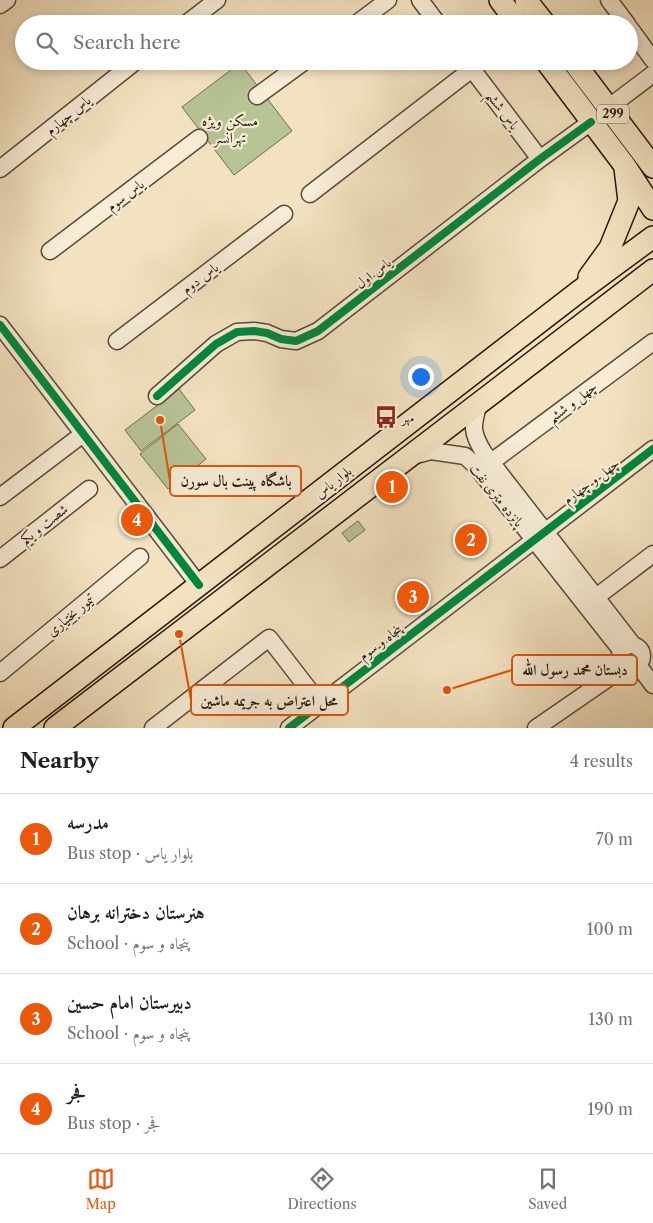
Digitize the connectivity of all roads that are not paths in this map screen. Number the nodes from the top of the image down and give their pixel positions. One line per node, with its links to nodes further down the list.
1 (7, 0): 8 (street)
2 (217, 0): 9 (street)
3 (388, 0): 10 (street)
4 (420, 0): 11 (street)
5 (500, 0): 12 (main road)
6 (526, 0): 13 (main road)
7 (609, 0): 14 (street)
8 (0, 5)
9 (197, 15)
10 (368, 15)
11 (431, 15)
12 (511, 15)
13 (538, 15)
14 (620, 15)
15 (638, 39): 16 (street)
16 (653, 60)
17 (125, 70): 31 (street, یاس چهارم)
18 (293, 70): 24 (street)
19 (463, 70): 32 (street)
20 (473, 70): 28 (street, یاس ششم)
21 (553, 70): 26 (main road, 299)
22 (580, 70): 25 (main road, 299)
23 (653, 74): 25 (street)
24 (257, 96)
25 (608, 108): 30 (main road, 299)
26 (591, 122): 28 (street, یاس اول); 29 (main road, 299)
27 (199, 138): 36 (street, یاس سوم)
28 (540, 159): 44 (street, یاس اول)
29 (625, 166): 33 (main road, 299); 40 (main road)
30 (653, 167)
31 (0, 169)
32 (310, 194)
33 (653, 209)
34 (284, 214): 42 (street, یاس دوم)
35 (653, 237): 40 (main road, بلوار یاس)
36 (50, 251)
37 (653, 270): 39 (main road, بلوار یاس)
38 (653, 282): 39 (main road)
39 (629, 288): 45 (main road, بلوار یاس)
40 (578, 293): 56 (main road, بلوار یاس)
41 (0, 325): 46 (street)
42 (117, 341)
43 (653, 342): 49 (street, چهل و ششم)
44 (157, 396)
45 (479, 402): 48 (main road, بلوار یاس); 49 (street, پانزده متری نفت)
46 (83, 434): 51 (street); 56 (street)
47 (653, 449): 52 (street, چهل و چهارم)
48 (407, 458): 49 (street, پانزده متری نفت); 58 (main road, بلوار یاس)
49 (485, 466): 52 (street, پانزده متری نفت)
50 (89, 489): 55 (street, شصت و یکم)
51 (0, 497)
52 (539, 536): 57 (street, پانزده متری نفت); 62 (street, پنجاه و سوم)
53 (653, 554): 57 (street)
54 (140, 557): 60 (street, تیمور بختیاری)
55 (0, 560)
56 (199, 585): 58 (main road); 63 (main road, بلوار یاس)
57 (591, 602): 59 (street, پانزده متری نفت)
58 (214, 606): 64 (main road, بلوار یاس)
59 (633, 654): 61 (street, پانزده متری نفت); 67 (street)
60 (0, 673)
61 (653, 685)
62 (320, 704): 65 (street); 66 (street, پنجاه و سوم)
63 (14, 728)
64 (55, 728)
65 (153, 728)
66 (289, 728)
67 (536, 728)

